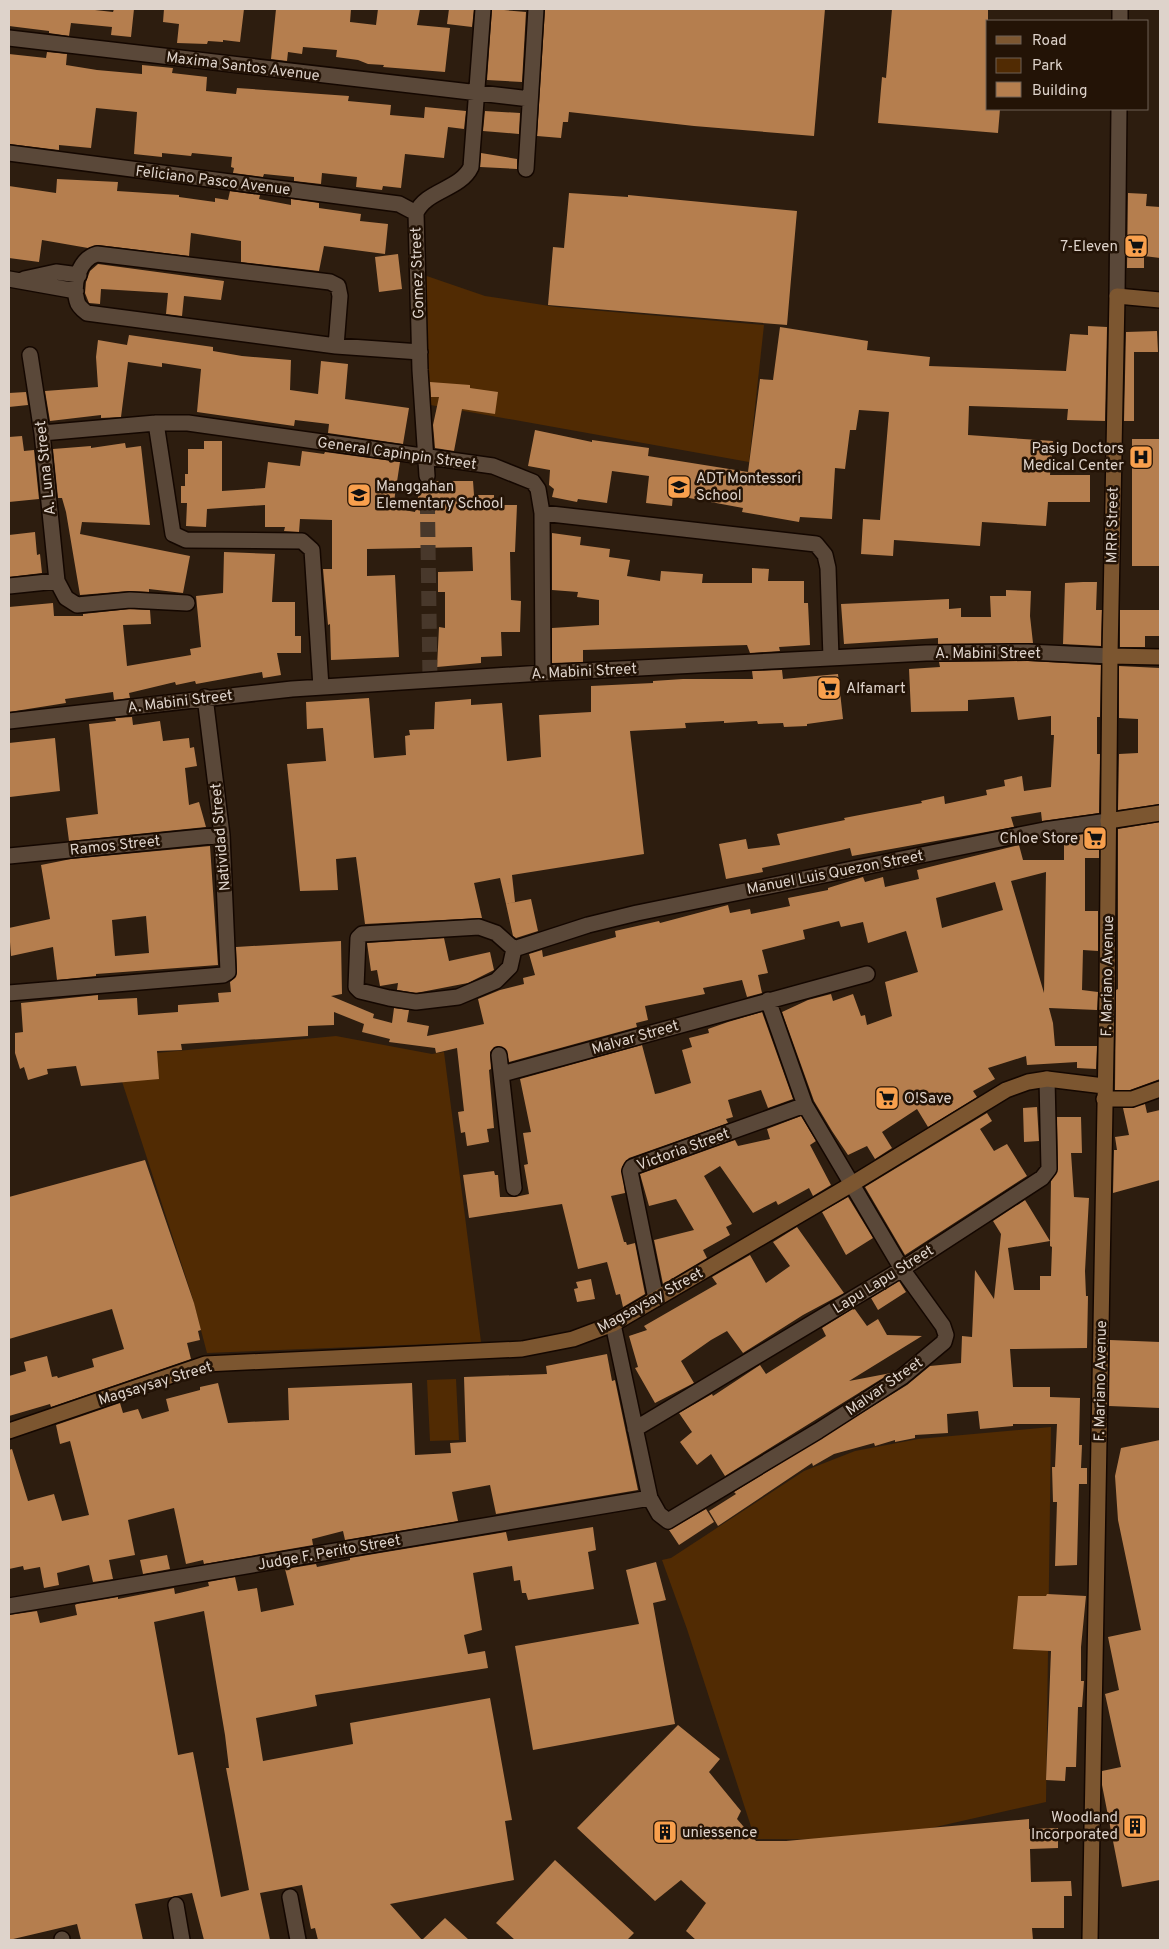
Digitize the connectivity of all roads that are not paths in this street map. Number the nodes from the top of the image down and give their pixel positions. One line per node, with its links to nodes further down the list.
1 (483, 9): 4 (street, Gomez Street)
2 (536, 9): 5 (street)
3 (9, 38): 4 (street, Maxima Santos Avenue)
4 (477, 93): 5 (street, Maxima Santos Avenue); 9 (street, Gomez Street)
5 (530, 100): 8 (street)
6 (1119, 110): 13 (street, MRR Street)
7 (9, 153): 9 (street, Feliciano Pasco Avenue)
8 (526, 169)
9 (416, 213): 16 (street, Gomez Street)
10 (79, 275): 11 (street); 12 (street); 15 (street)
11 (13, 279): 12 (street)
12 (76, 291): 15 (street)
13 (1117, 296): 14 (street); 26 (street, MRR Street)
14 (1160, 300)
15 (336, 346): 16 (street)
16 (420, 352): 20 (street, Gomez Street)
17 (30, 354): 19 (street, A. Luna Street)
18 (156, 423): 19 (street, General Capinpin Street); 20 (street, General Capinpin Street); 30 (street)
19 (42, 433): 23 (street, A. Luna Street)
20 (426, 458): 21 (street, Gomez Street); 22 (street, General Capinpin Street)
21 (427, 476)
22 (542, 513): 28 (street); 29 (street)
23 (57, 581): 24 (street); 25 (street)
24 (9, 586)
25 (188, 603)
26 (1110, 656): 27 (street, A. Mabini Street); 28 (street, A. Mabini Street); 34 (street, MRR Street)
27 (1160, 657)
28 (831, 658): 29 (street, A. Mabini Street)
29 (543, 674): 30 (street, A. Mabini Street)
30 (321, 687): 31 (street, A. Mabini Street)
31 (205, 697): 32 (street, A. Mabini Street); 35 (street, Natividad Street)
32 (9, 721)
33 (1160, 813): 34 (street, Manuel Luis Quezon Street)
34 (1108, 821): 37 (street, Manuel Luis Quezon Street); 45 (street, F. Mariano Avenue)
35 (222, 835): 36 (street, Ramos Street); 39 (street, Natividad Street)
36 (9, 856)
37 (514, 948): 37 (street)
38 (866, 974): 40 (street, Malvar Street)
39 (9, 992)
40 (768, 1000): 42 (street, Malvar Street); 46 (street, Malvar Street)
41 (500, 1054): 42 (street)
42 (502, 1074): 48 (street)
43 (1047, 1079): 45 (street, Magsaysay Street); 47 (street, Magsaysay Street); 49 (street, Lapu Lapu Street)
44 (1160, 1089): 45 (street, Magsaysay Street)
45 (1104, 1093): 60 (street, F. Mariano Avenue)
46 (805, 1105): 47 (street, Malvar Street); 50 (street, Victoria Street)
47 (852, 1184): 49 (street, Malvar Street); 50 (street, Magsaysay Street)
48 (514, 1188)
49 (902, 1268): 52 (street, Lapu Lapu Street); 54 (street, Malvar Street)
50 (656, 1299): 51 (street, Magsaysay Street)
51 (613, 1324): 52 (street, Malvar Street); 53 (street, Magsaysay Street)
52 (635, 1429): 54 (street, Malvar Street)
53 (9, 1431)
54 (650, 1498): 55 (street, Judge F. Perito Street)
55 (9, 1606)
56 (290, 1897): 59 (street)
57 (176, 1905): 58 (street)
58 (182, 1940)
59 (298, 1940)
60 (1090, 1940)

